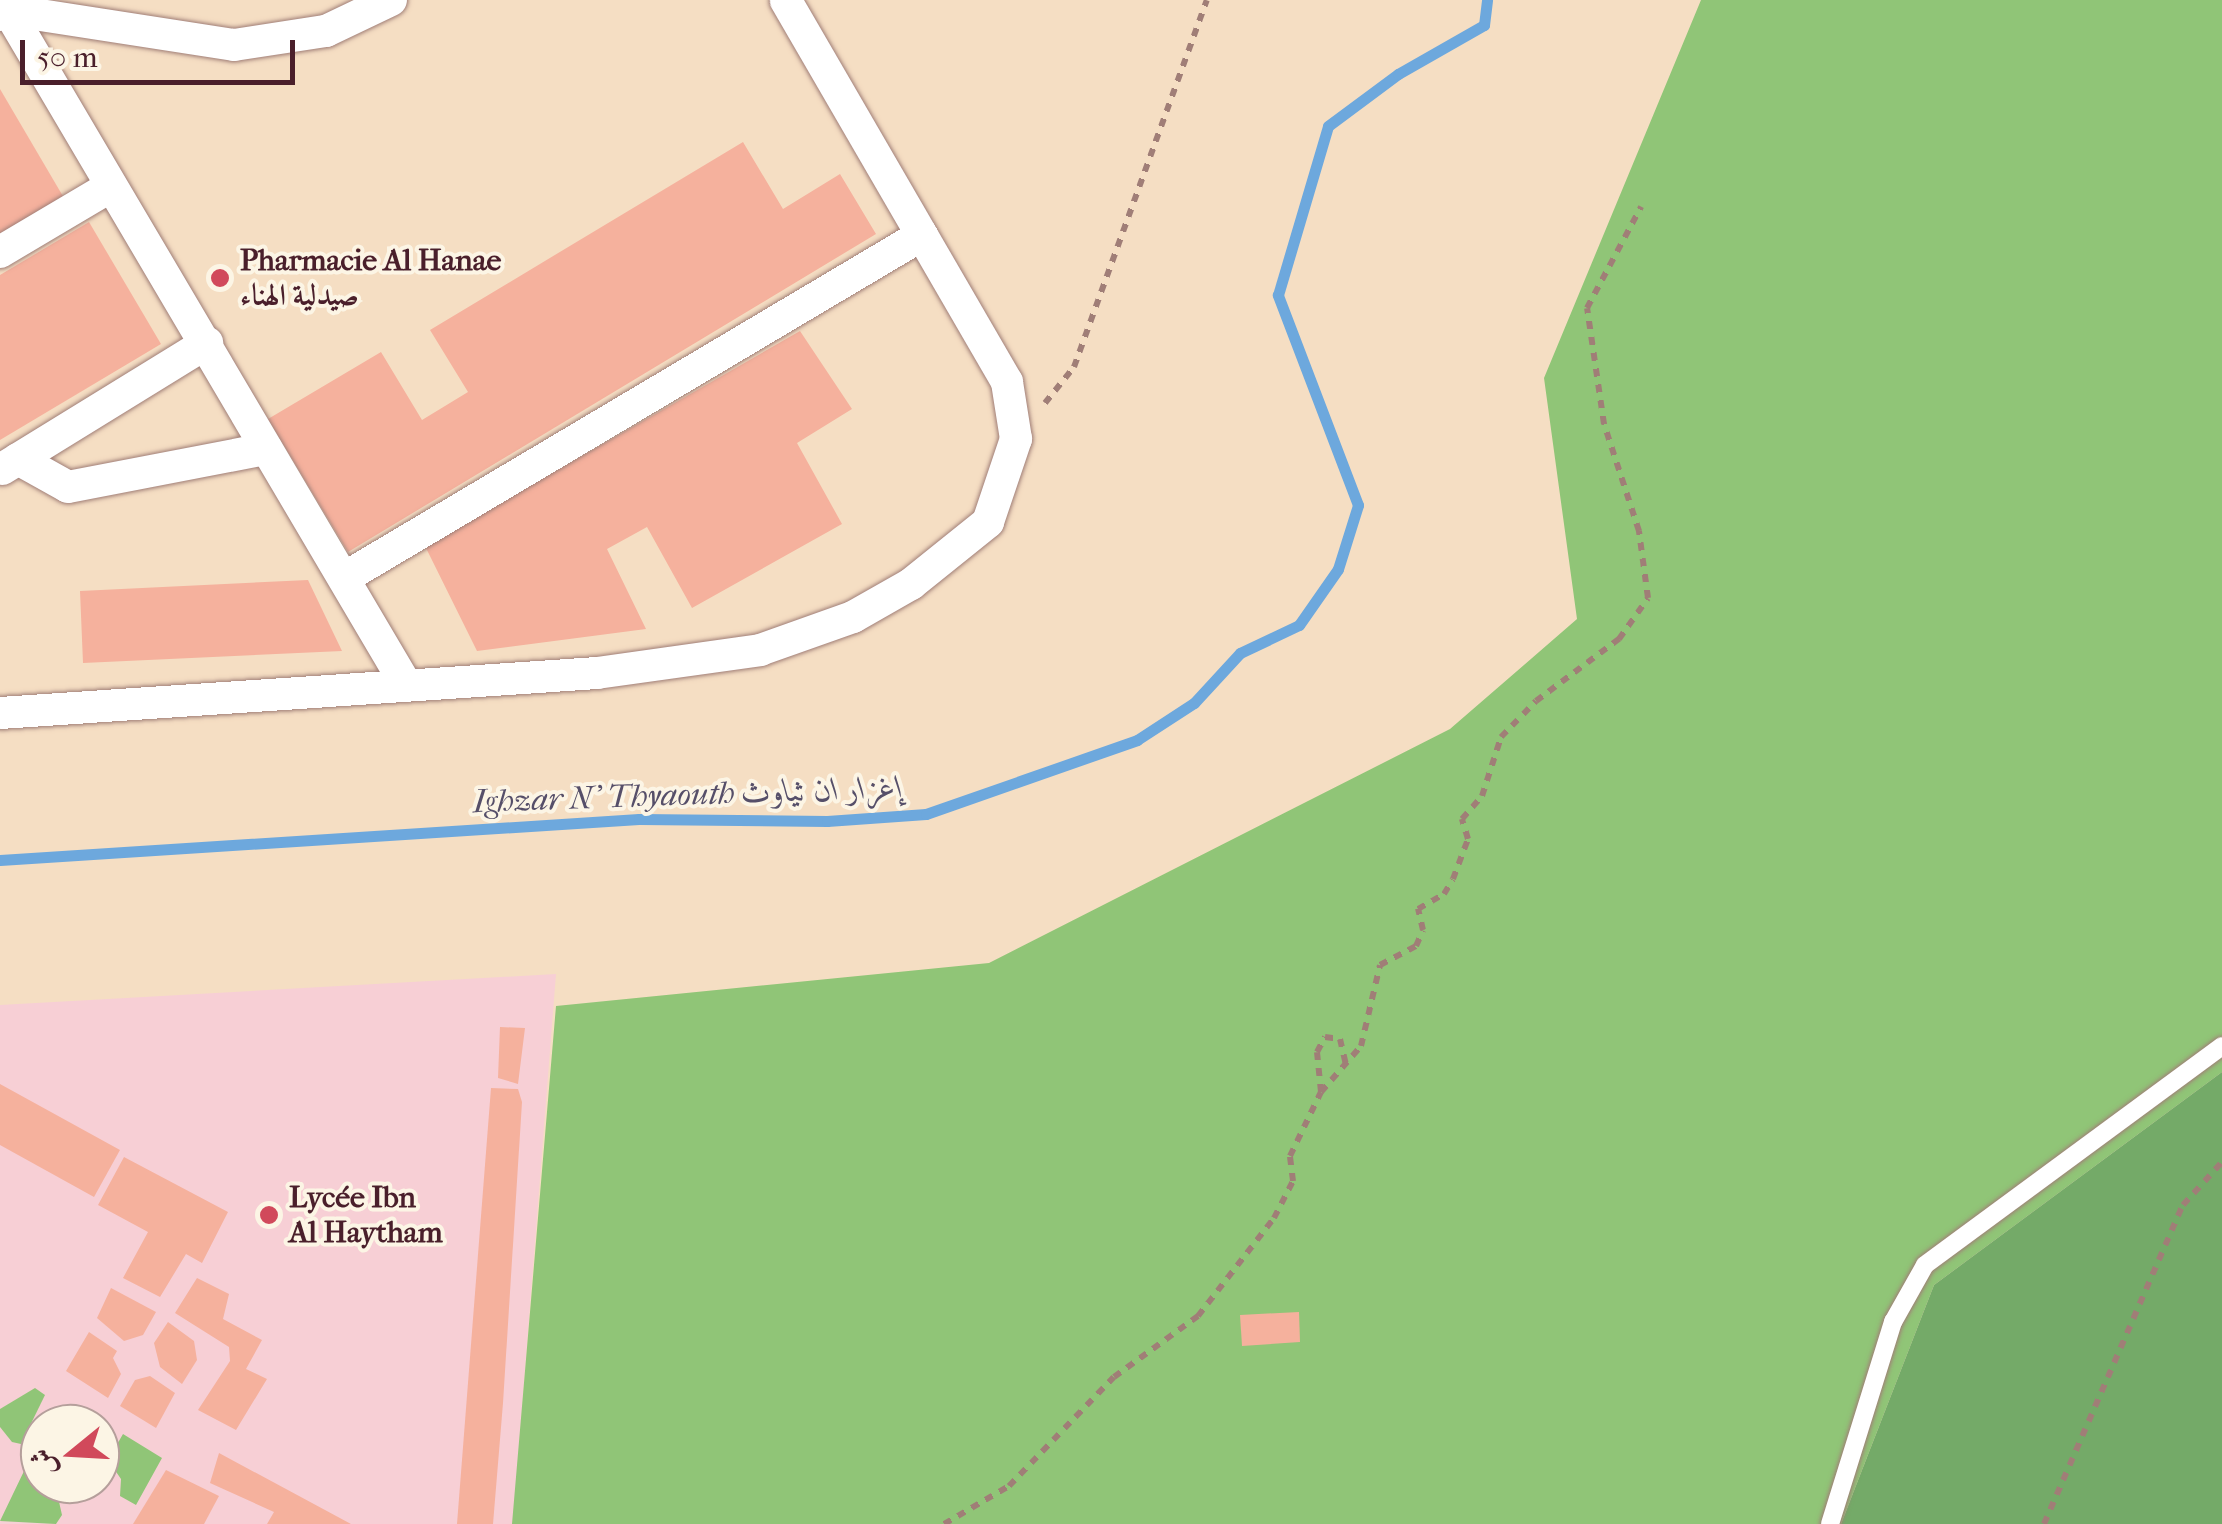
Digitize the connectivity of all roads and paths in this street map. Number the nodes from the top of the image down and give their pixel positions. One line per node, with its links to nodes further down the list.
1 (391, 0): 4 (street)
2 (786, 0): 7 (street)
3 (1207, 0): 10 (path)
4 (4, 8): 5 (street)
5 (111, 186): 8 (street); 9 (street)
6 (1641, 207): 17 (path)
7 (922, 234): 10 (street); 13 (street)
8 (0, 252)
9 (207, 343): 11 (street); 12 (street)
10 (1016, 439): 14 (street)
11 (266, 449): 12 (street); 13 (street)
12 (9, 464)
13 (344, 578): 14 (street)
14 (404, 683): 15 (street)
15 (0, 713)
16 (2222, 1046): 21 (lane)
17 (1346, 1067): 18 (path); 18 (path)
18 (1321, 1092): 20 (path)
19 (2222, 1162): 22 (path)
20 (944, 1524)
21 (1830, 1524)
22 (2044, 1524)

